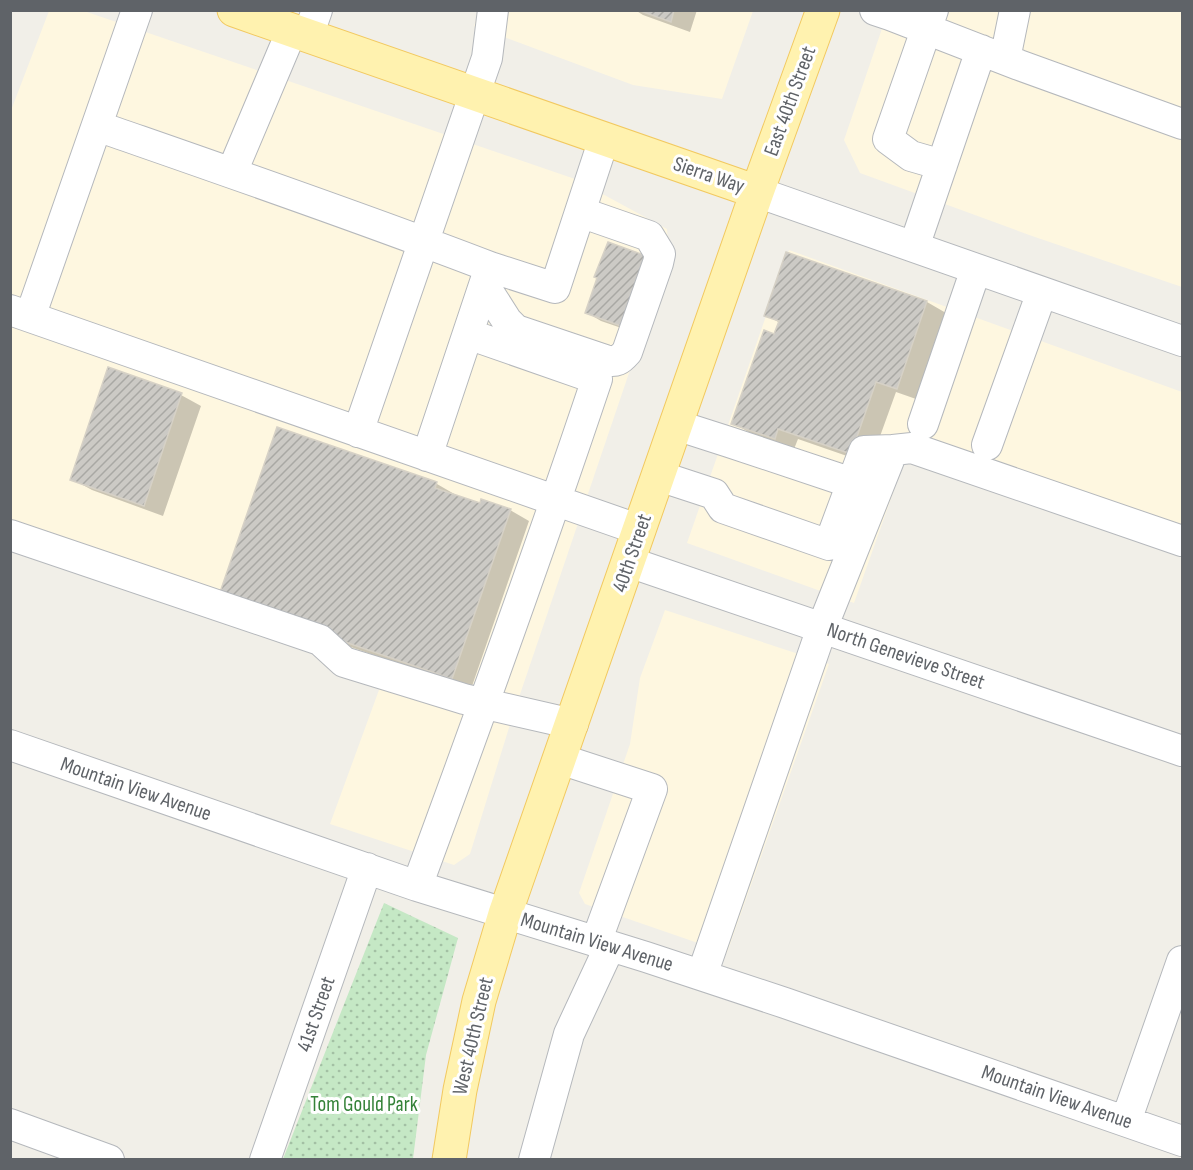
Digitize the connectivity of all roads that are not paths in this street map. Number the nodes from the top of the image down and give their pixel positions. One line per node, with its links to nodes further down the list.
1 (137, 10): 12 (street)
2 (234, 10): 8 (main road, Sierra Way)
3 (492, 10): 10 (street)
4 (823, 10): 16 (main road, East 40th Street)
5 (875, 10): 7 (street)
6 (1015, 10): 9 (street)
7 (930, 20): 9 (street); 14 (street)
8 (306, 26): 10 (main road, Sierra Way); 15 (street)
9 (993, 55): 11 (street); 14 (street)
10 (475, 94): 13 (main road, Sierra Way); 18 (street)
11 (1182, 124)
12 (97, 126): 15 (street); 23 (street)
13 (604, 139): 16 (main road, Sierra Way); 17 (street)
14 (942, 165): 19 (street)
15 (232, 172): 18 (street)
16 (757, 192): 19 (street, Sierra Way); 27 (main road, 40th Street)
17 (580, 212): 21 (street); 21 (street)
18 (424, 242): 21 (street); 28 (street)
19 (914, 247): 20 (street, Sierra Way)
20 (976, 269): 22 (street, Sierra Way); 26 (street)
21 (487, 276): 24 (street)
22 (1042, 292): 25 (street, Sierra Way); 29 (street)
23 (20, 314): 28 (street)
24 (468, 334): 31 (street); 34 (street)
25 (1182, 341)
26 (923, 424)
27 (676, 425): 32 (main road, 40th Street); 33 (street)
28 (358, 432): 31 (street)
29 (987, 445)
30 (893, 450): 33 (street); 37 (street); 39 (street)
31 (427, 456): 34 (street)
32 (659, 476): 33 (street); 35 (main road, 40th Street)
33 (852, 483)
34 (556, 501): 35 (street); 40 (street)
35 (640, 530): 38 (main road, 40th Street)
36 (10, 535): 40 (street)
37 (1182, 541)
38 (629, 562): 39 (street, North Genevieve Street); 41 (main road, 40th Street)
39 (822, 628): 43 (street, North Genevieve Street); 49 (street)
40 (484, 704): 41 (street); 46 (street)
41 (573, 724): 44 (main road, 40th Street)
42 (10, 745): 45 (street, Mountain View Avenue)
43 (1182, 751)
44 (561, 759): 47 (main road, 40th Street); 48 (street)
45 (367, 868): 46 (street, Mountain View Avenue); 55 (street, 41st Street)
46 (417, 886): 47 (street, Mountain View Avenue)
47 (505, 914): 48 (street, Mountain View Avenue); 56 (main road, West 40th Street)
48 (603, 944): 49 (street, Mountain View Avenue); 57 (street)
49 (702, 975): 51 (street, Mountain View Avenue)
50 (1180, 978): 51 (street)
51 (1126, 1121): 53 (street, Mountain View Avenue)
52 (10, 1124): 54 (street)
53 (1182, 1141)
54 (109, 1160)
55 (265, 1160)
56 (449, 1160)
57 (534, 1160)

